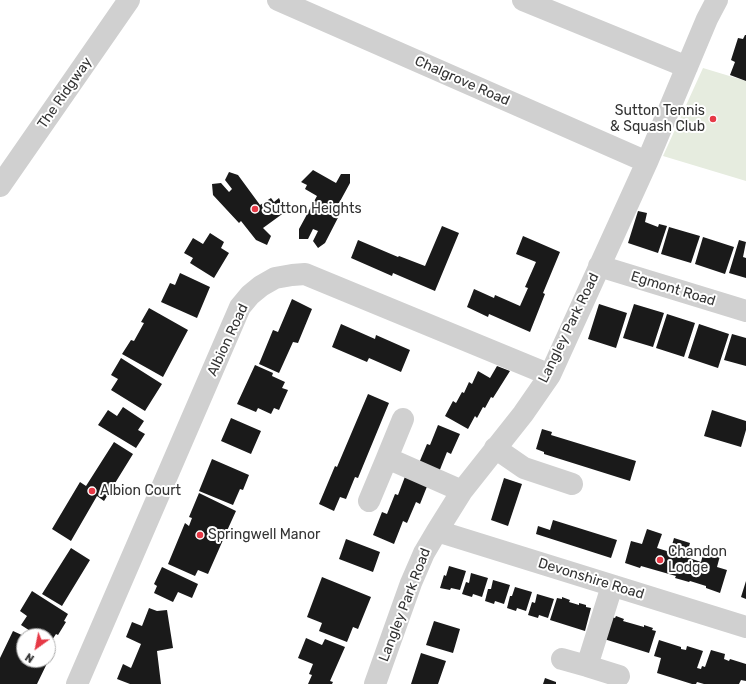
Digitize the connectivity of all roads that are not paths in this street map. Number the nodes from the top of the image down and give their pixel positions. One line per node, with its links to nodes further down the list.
1 (129, 0): 7 (street, The Ridgway)
2 (278, 0): 6 (street, Chalgrove Road)
3 (523, 0): 5 (street)
4 (717, 0): 5 (street, Langley Park Road)
5 (687, 67): 6 (street, Langley Park Road)
6 (647, 162): 8 (street, Langley Park Road)
7 (0, 186)
8 (599, 266): 9 (street, Egmont Road); 10 (street, Langley Park Road)
9 (746, 312)
10 (550, 375): 12 (street, Langley Park Road); 23 (street, Albion Road)
11 (403, 419): 13 (street)
12 (495, 448): 14 (street); 15 (street, Langley Park Road)
13 (387, 458): 15 (street); 16 (street)
14 (572, 484)
15 (462, 491): 17 (street, Langley Park Road)
16 (369, 501)
17 (437, 530): 18 (street, Devonshire Road); 24 (street, Langley Park Road)
18 (612, 586): 19 (street, Devonshire Road); 21 (street)
19 (746, 627)
20 (562, 658): 21 (street)
21 (587, 666): 22 (street)
22 (620, 676)
23 (77, 684)
24 (375, 684)

